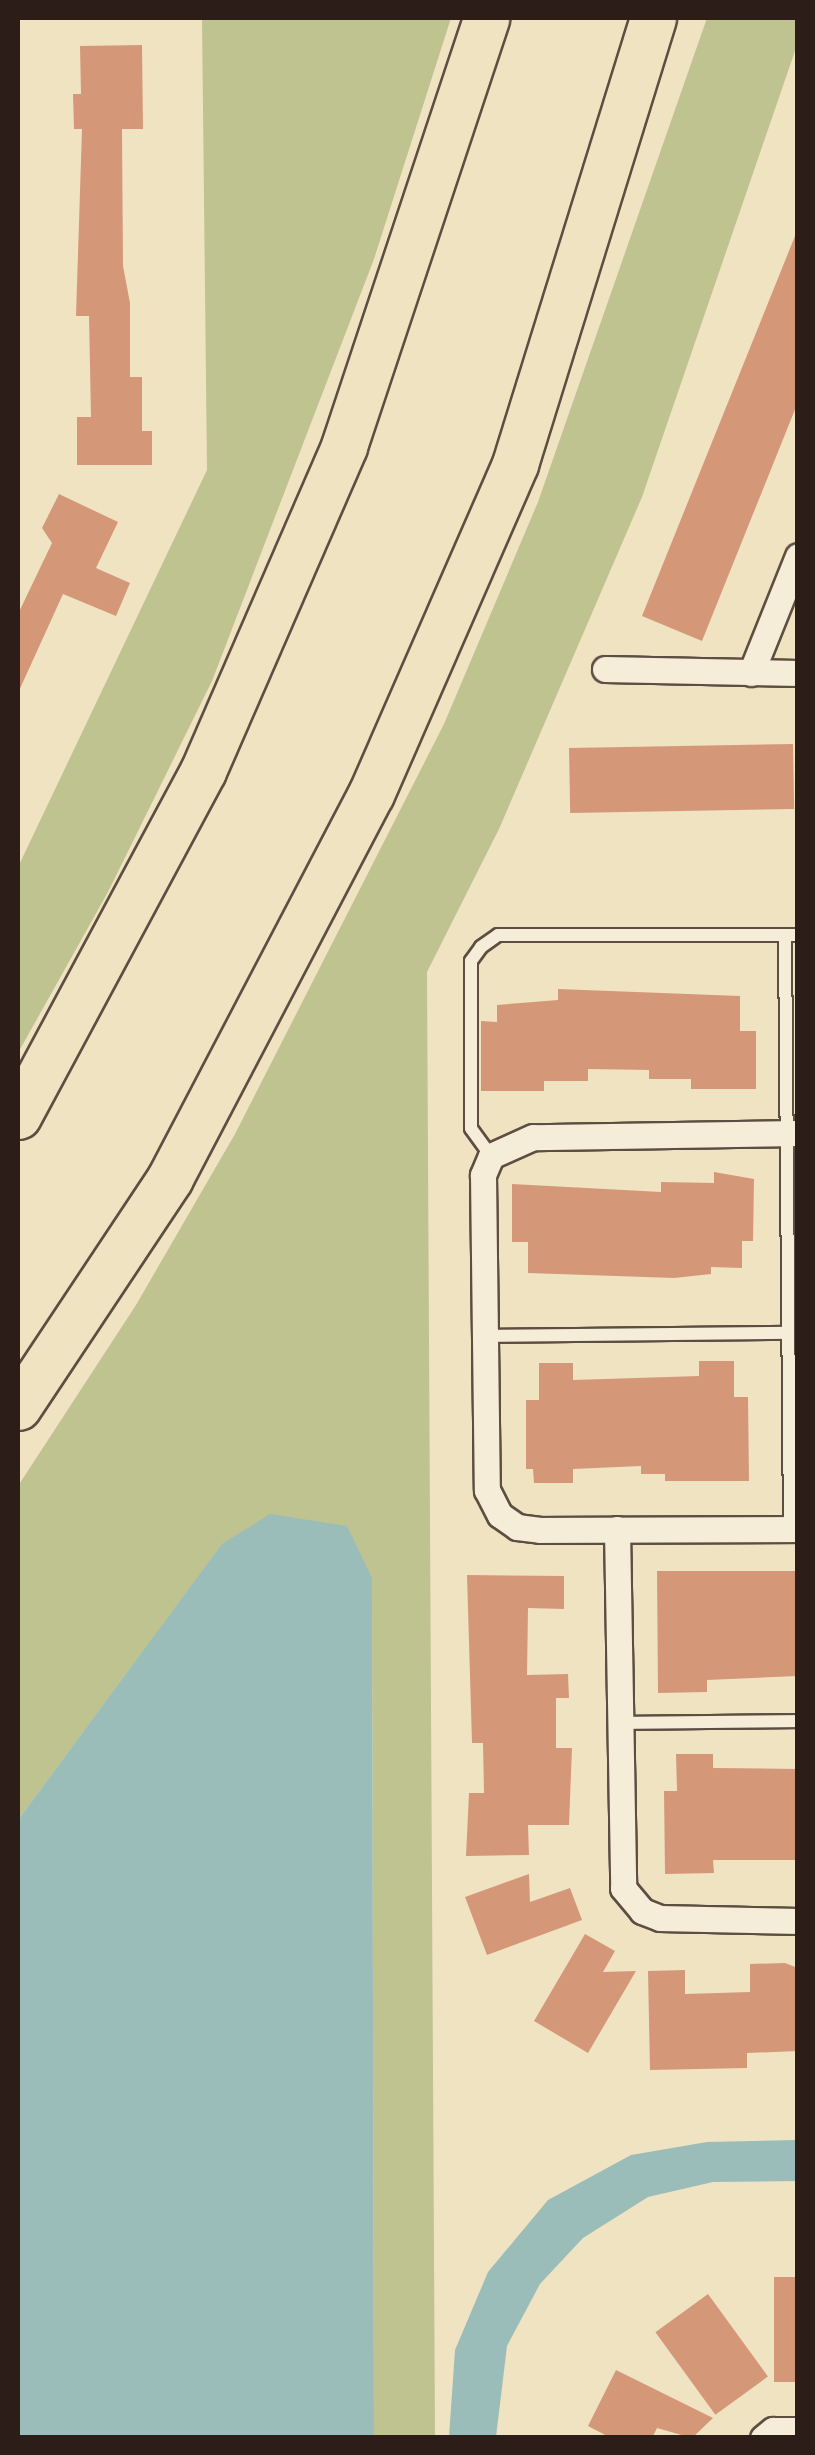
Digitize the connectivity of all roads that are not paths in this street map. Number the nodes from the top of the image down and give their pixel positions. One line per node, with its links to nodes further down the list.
1 (486, 18): 8 (highway)
2 (653, 18): 13 (highway)
3 (798, 556): 5 (street)
4 (606, 669): 5 (street)
5 (751, 673): 6 (street)
6 (798, 673)
7 (791, 935): 9 (lane); 10 (lane)
8 (18, 1116)
9 (792, 1133): 10 (street); 11 (lane)
10 (491, 1156): 12 (street)
11 (788, 1333): 12 (lane); 15 (lane)
12 (484, 1336): 14 (street)
13 (18, 1407)
14 (617, 1529): 15 (street); 17 (street)
15 (794, 1529)
16 (798, 1721): 17 (lane)
17 (620, 1722): 18 (street)
18 (798, 1921)
19 (798, 2430): 20 (street)
20 (763, 2438)

